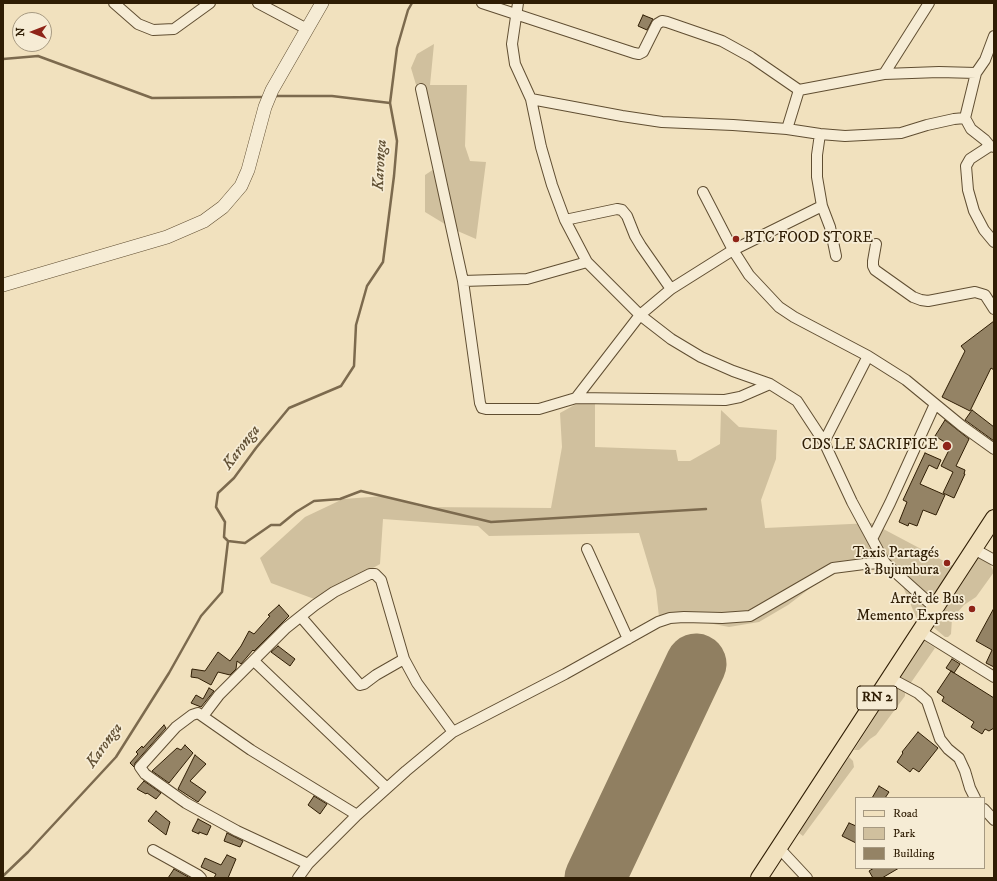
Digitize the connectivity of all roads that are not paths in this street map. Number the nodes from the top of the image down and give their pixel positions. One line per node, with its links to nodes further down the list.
1 (114, 3): 2 (street)
2 (210, 3)
3 (258, 3): 9 (street)
4 (322, 3): 9 (street)
5 (482, 3): 8 (street)
6 (518, 3): 8 (street)
7 (929, 3): 13 (street)
8 (516, 14): 15 (street); 16 (street)
9 (307, 29): 30 (street)
10 (994, 36): 11 (street)
11 (989, 60): 12 (street)
12 (976, 73): 13 (street); 17 (street)
13 (884, 74): 15 (street)
14 (420, 89): 29 (street)
15 (799, 90): 18 (street)
16 (531, 99): 18 (street); 23 (street)
17 (965, 118): 19 (street); 20 (street)
18 (787, 129): 19 (street)
19 (820, 134): 22 (street)
20 (992, 147): 24 (street)
21 (702, 192): 26 (street)
22 (822, 206): 26 (street); 27 (street)
23 (565, 220): 28 (street); 31 (street)
24 (994, 242)
25 (876, 244): 32 (street)
26 (733, 250): 31 (street); 34 (street)
27 (836, 256)
28 (587, 262): 29 (street); 33 (street)
29 (463, 282): 36 (street)
30 (3, 285)
31 (671, 289): 33 (street)
32 (994, 309)
33 (640, 315): 35 (street); 36 (street)
34 (868, 356): 37 (street); 38 (street)
35 (770, 384): 36 (street); 38 (street)
36 (576, 398)
37 (935, 404): 39 (street); 41 (street)
38 (824, 442): 41 (street)
39 (994, 449)
40 (994, 518): 43 (main road, RN 2)
41 (872, 539): 45 (street)
42 (587, 549): 49 (street)
43 (974, 549): 44 (street); 46 (main road, RN 2)
44 (994, 560)
45 (885, 563): 46 (street); 49 (street)
46 (935, 608): 48 (main road, RN 2)
47 (301, 617): 50 (street); 50 (street); 51 (street)
48 (920, 630): 52 (street); 53 (main road, RN 2)
49 (628, 639): 55 (street)
50 (404, 659): 55 (street)
51 (254, 661): 54 (street); 56 (street)
52 (994, 677)
53 (890, 678): 57 (street); 61 (main road, RN 2)
54 (203, 716): 59 (street); 63 (street)
55 (453, 732): 56 (street)
56 (387, 788): 59 (street)
57 (974, 797)
58 (985, 810): 60 (street)
59 (356, 815): 63 (street)
60 (994, 820)
61 (779, 848): 66 (main road, RN 2); 67 (street)
62 (153, 850): 64 (street)
63 (308, 864): 65 (street)
64 (201, 878)
65 (298, 878)
66 (759, 878)
67 (807, 878)

